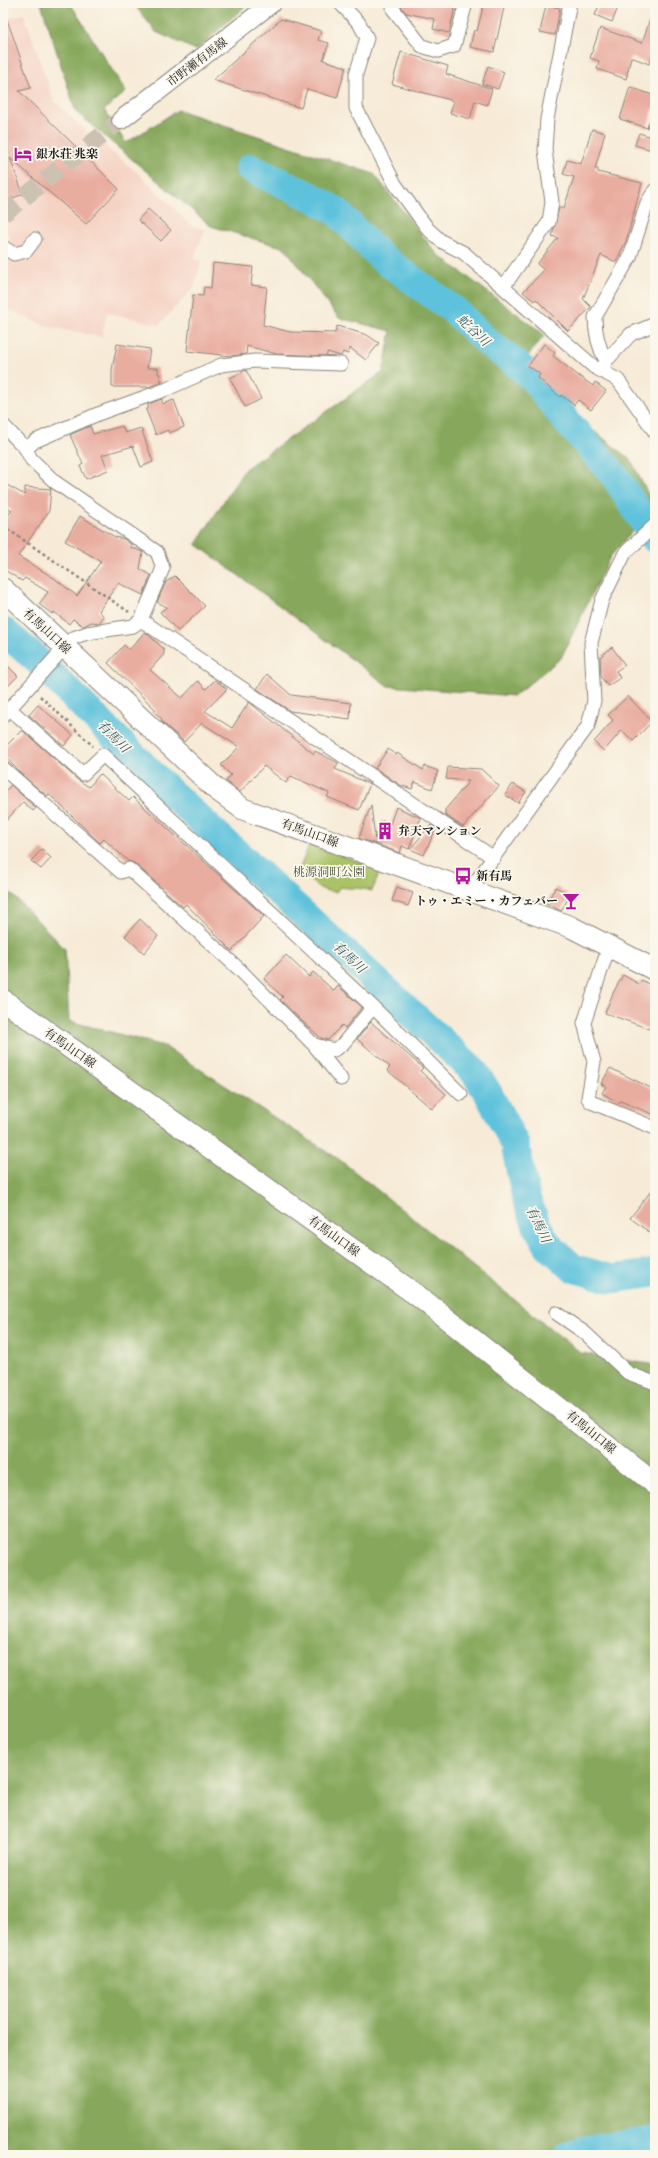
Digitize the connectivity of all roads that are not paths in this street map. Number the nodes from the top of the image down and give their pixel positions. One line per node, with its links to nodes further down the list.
1 (272, 3): 6 (main road, 市野瀬有馬線)
2 (340, 3): 10 (street)
3 (394, 3): 4 (street)
4 (466, 3)
5 (570, 3): 10 (street)
6 (121, 120)
7 (655, 190): 13 (street)
8 (36, 239): 9 (street)
9 (3, 247)
10 (504, 286): 13 (street)
11 (655, 324): 13 (street)
12 (341, 364): 16 (street)
13 (604, 366): 15 (street)
14 (3, 425): 16 (street)
15 (655, 432)
16 (26, 449): 19 (street)
17 (655, 525): 23 (street)
18 (3, 589): 20 (main road, 有馬山口線)
19 (141, 620): 20 (street); 23 (street)
20 (61, 652): 21 (street); 24 (main road, 有馬山口線)
21 (6, 712): 28 (street)
22 (3, 768): 29 (street)
23 (494, 858): 24 (street)
24 (470, 890): 25 (main road, 有馬山口線)
25 (609, 946): 26 (main road, 有馬山口線); 32 (street)
26 (655, 970)
27 (3, 1000): 35 (main road, 有馬山口線)
28 (373, 1007): 29 (street); 31 (street)
29 (314, 1044): 30 (street)
30 (341, 1079)
31 (461, 1094)
32 (655, 1128)
33 (556, 1313): 34 (street)
34 (655, 1383)
35 (655, 1484)

